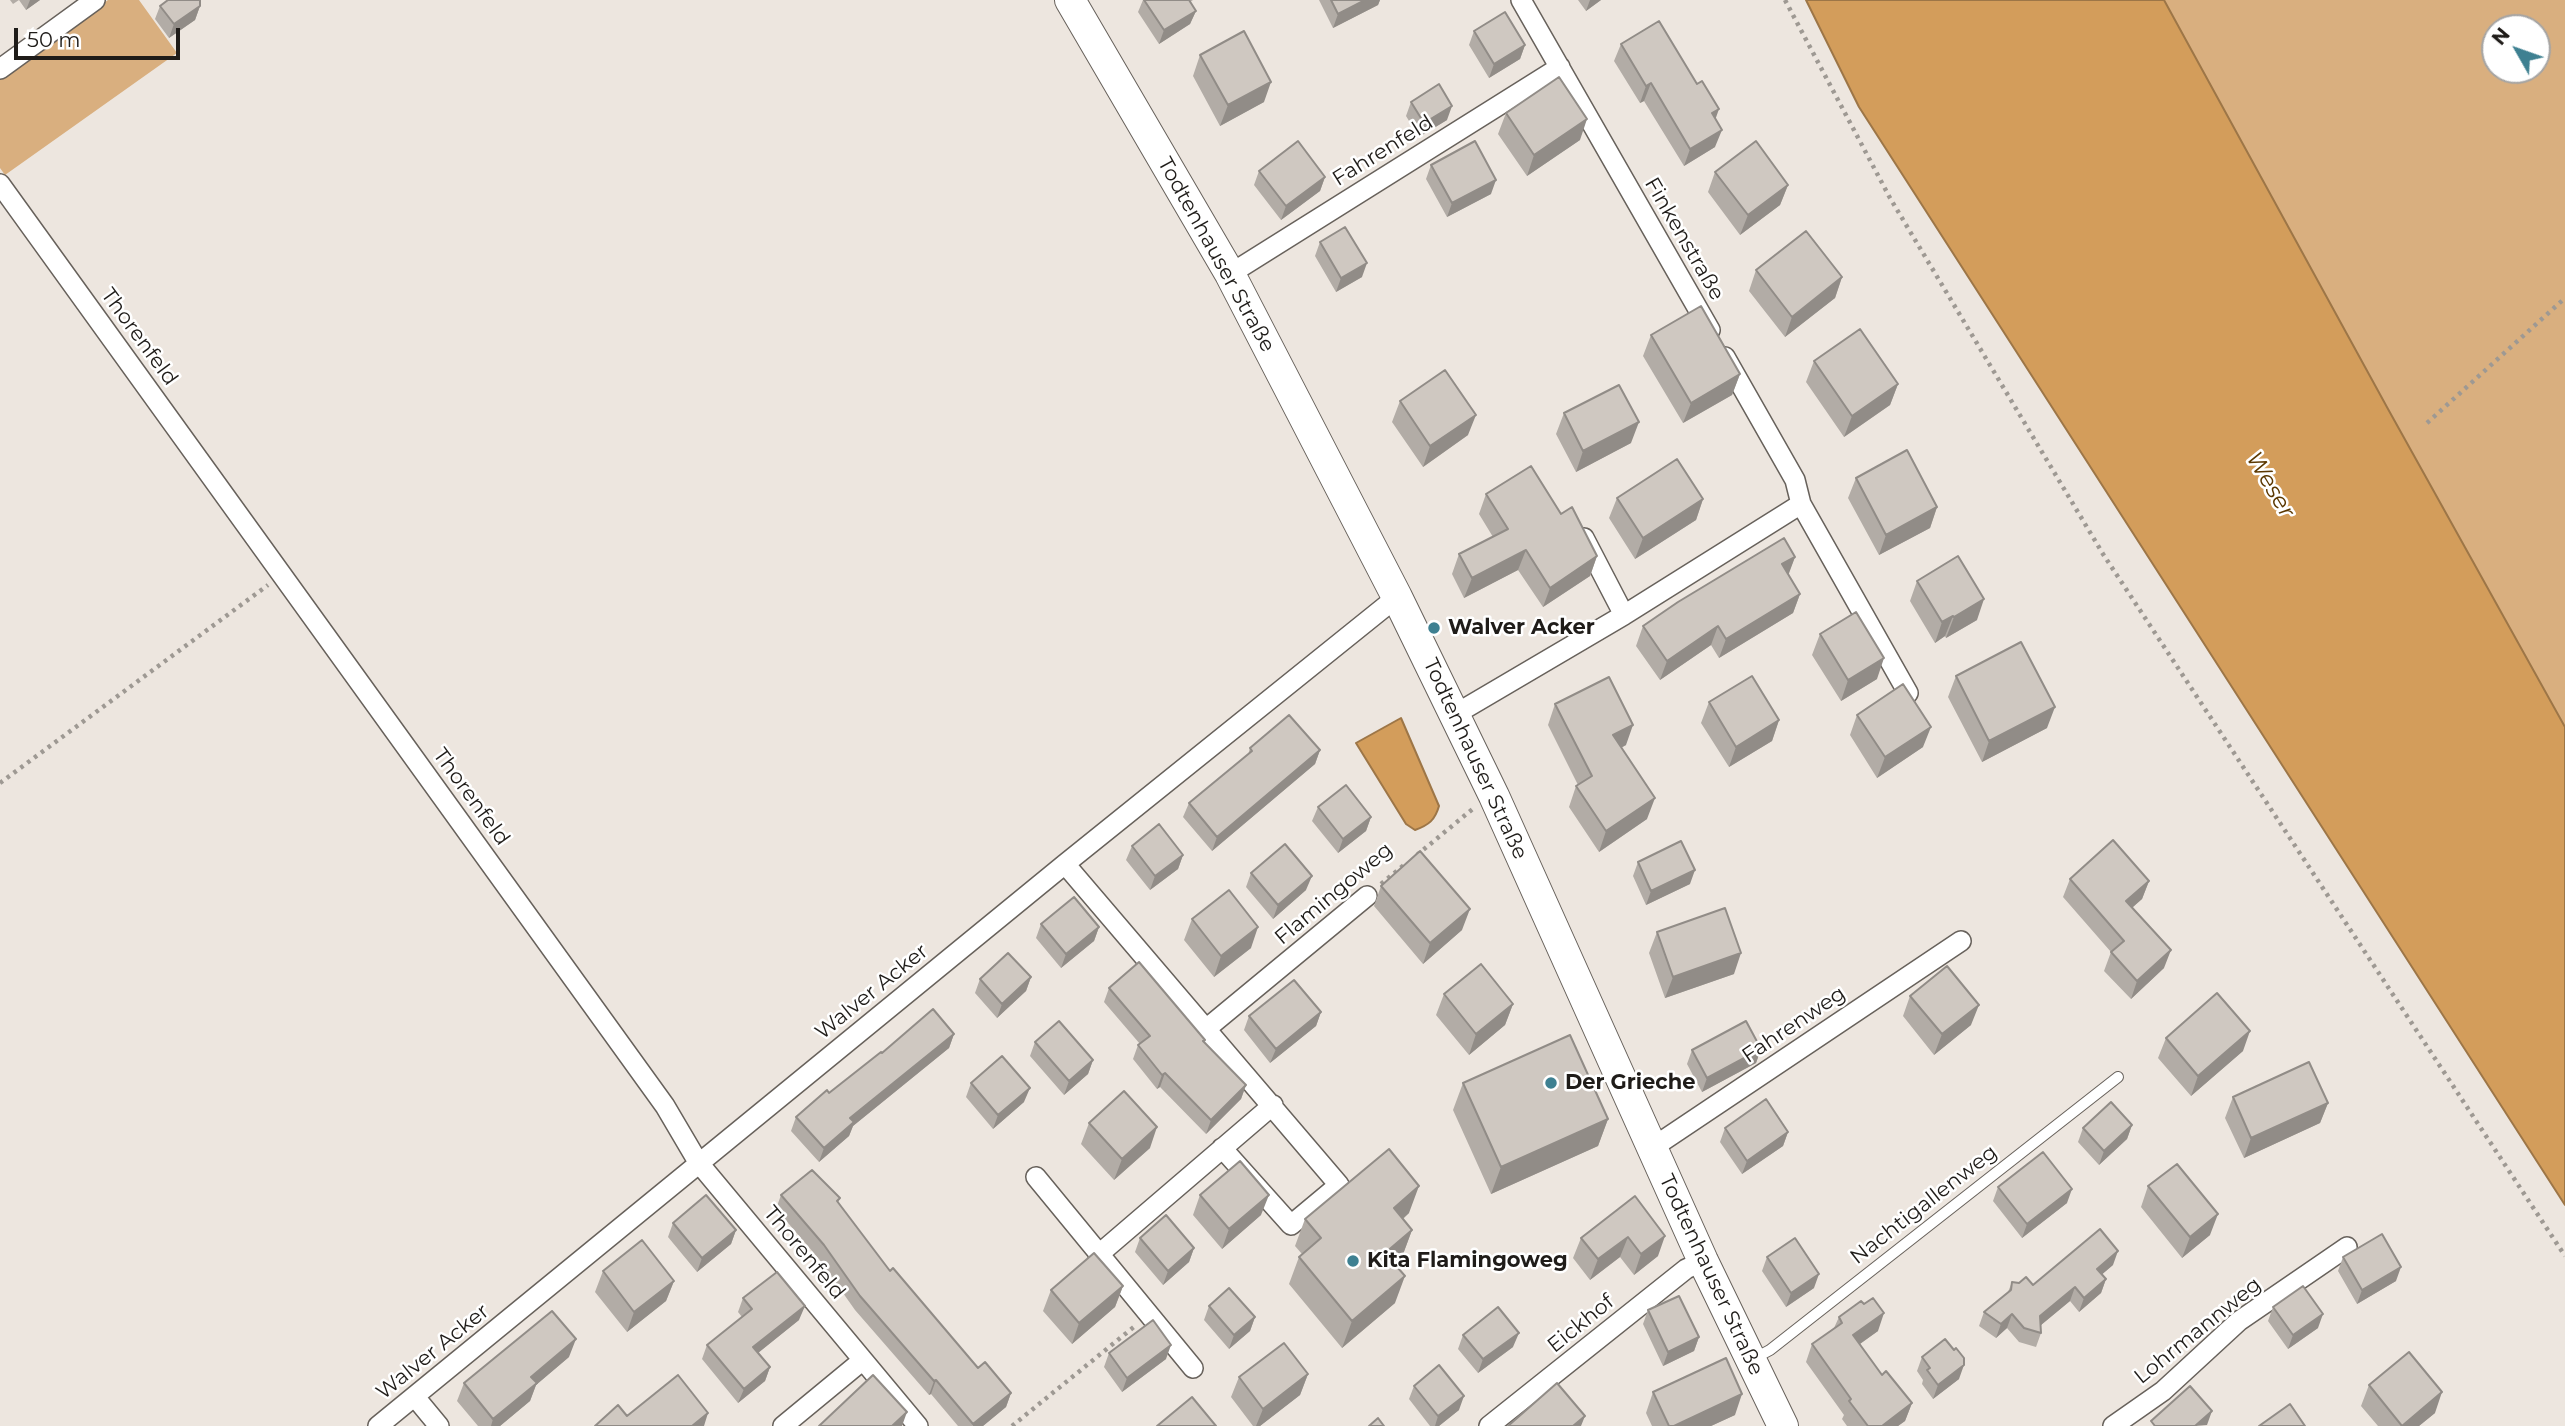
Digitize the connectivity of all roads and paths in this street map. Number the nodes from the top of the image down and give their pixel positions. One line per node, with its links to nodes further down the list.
1 (95, 0): 6 (street)
2 (1070, 0): 8 (main road, Todtenhauser Straße)
3 (1521, 0): 5 (street, Finkenstraße)
4 (1785, 0): 32 (path)
5 (1560, 67): 8 (street, Fahrenfeld); 11 (street, Finkenstraße)
6 (0, 69)
7 (0, 184): 13 (street, Thorenfeld)
8 (1230, 274): 14 (main road, Todtenhauser Straße)
9 (2565, 298): 10 (path)
10 (2427, 423)
11 (1801, 504): 15 (street); 16 (street, Finkenstraße)
12 (1576, 522): 15 (street)
13 (283, 574): 18 (path); 28 (street, Thorenfeld)
14 (1397, 597): 17 (main road, Todtenhauser Straße); 20 (street, Walver Acker)
15 (1624, 615): 17 (street)
16 (1908, 693)
17 (1454, 715): 19 (main road, Todtenhauser Straße)
18 (0, 783)
19 (1494, 796): 21 (path, Flamingoweg); 27 (main road, Todtenhauser Straße)
20 (1065, 864): 23 (street); 28 (street, Walver Acker)
21 (1367, 896): 23 (street, Flamingoweg)
22 (1961, 941): 27 (street, Fahrenweg)
23 (1206, 1029): 25 (street)
24 (2118, 1077): 36 (lane, Nachtigallenweg)
25 (1273, 1105): 26 (street); 26 (street)
26 (1223, 1148): 31 (street)
27 (1652, 1148): 33 (main road, Todtenhauser Straße)
28 (698, 1162): 35 (street, Thorenfeld); 38 (street, Walver Acker)
29 (1036, 1177): 31 (street)
30 (2347, 1247): 46 (street, Lohrmannweg)
31 (1098, 1255): 34 (street)
32 (2565, 1256)
33 (1703, 1261): 36 (main road, Todtenhauser Straße); 44 (street, Eickhof)
34 (1150, 1315): 37 (street); 43 (path)
35 (863, 1360): 41 (street); 42 (street, Thorenfeld)
36 (1750, 1360): 45 (main road, Todtenhauser Straße)
37 (1193, 1367)
38 (415, 1396): 39 (street, Walver Acker); 40 (street)
39 (378, 1426)
40 (439, 1426)
41 (783, 1426)
42 (918, 1426)
43 (1013, 1426)
44 (1489, 1426)
45 (1783, 1426)
46 (2113, 1426)

